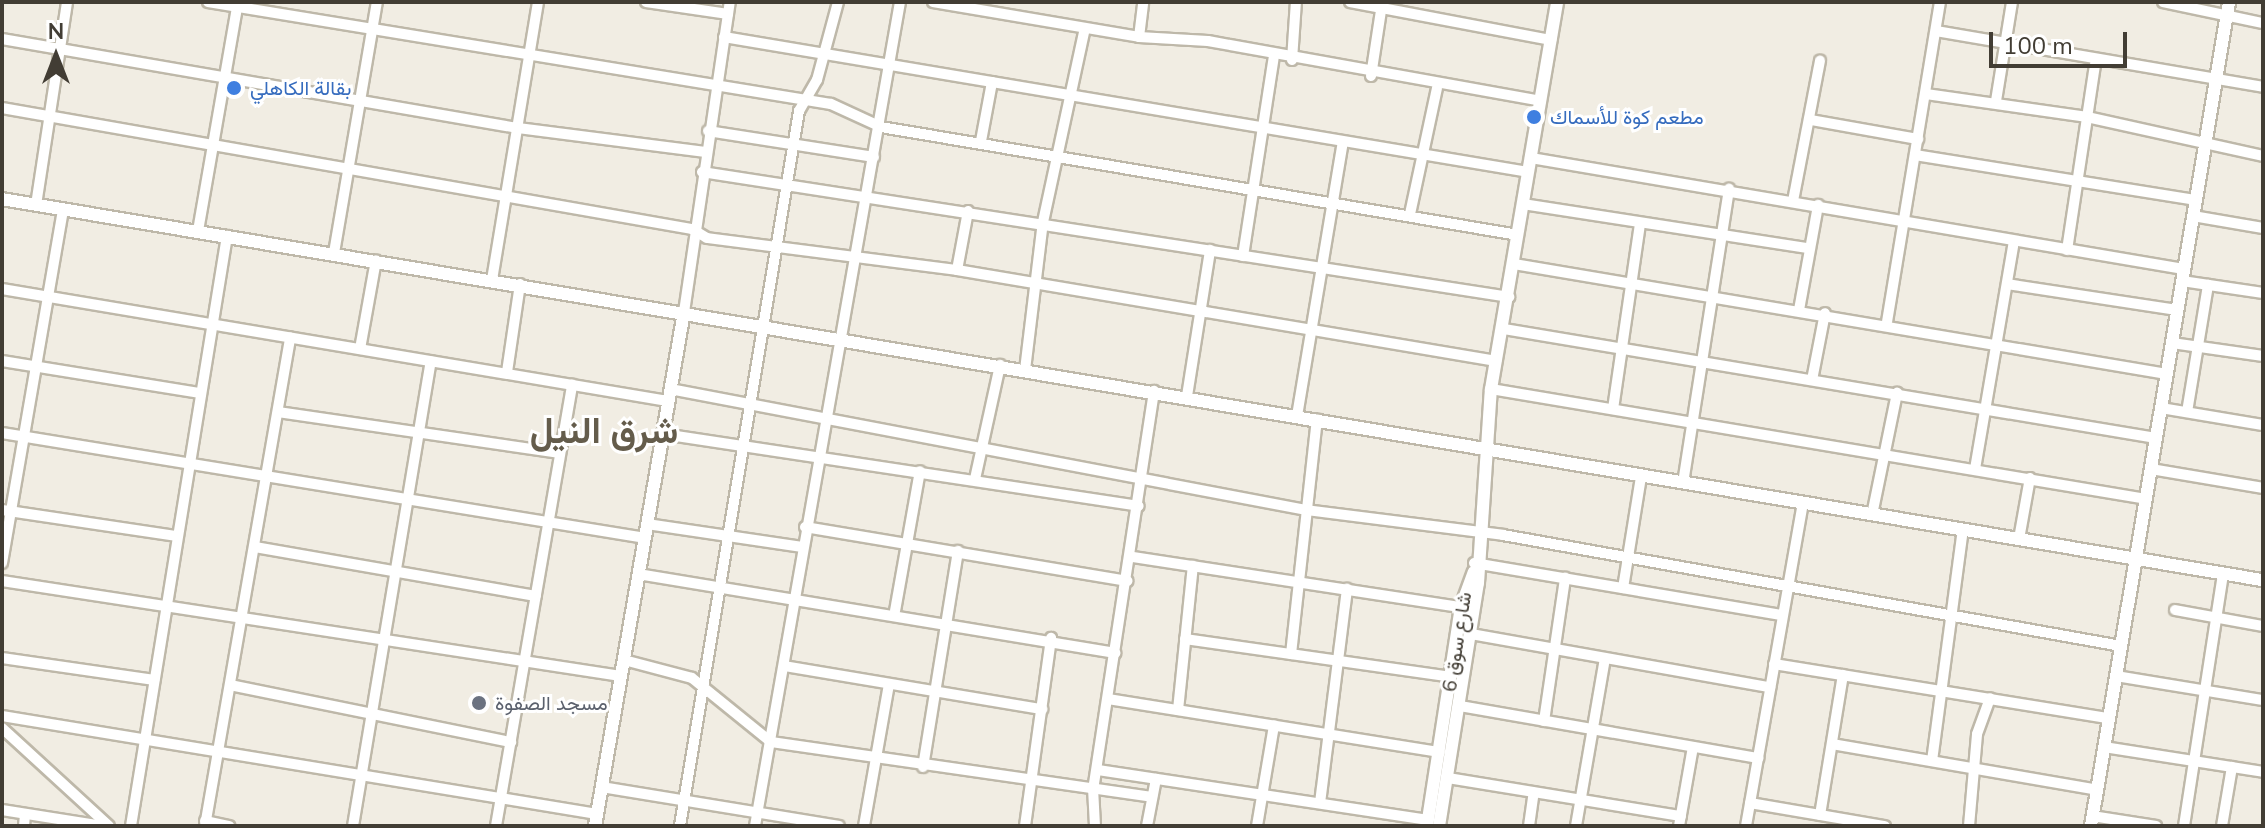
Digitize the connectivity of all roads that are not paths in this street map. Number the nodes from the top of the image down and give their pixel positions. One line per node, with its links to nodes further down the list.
1 (67, 2): 32 (street)
2 (208, 2): 18 (street)
3 (377, 2): 24 (street)
4 (538, 2): 34 (street)
5 (646, 2): 21 (street)
6 (730, 2): 21 (street)
7 (838, 2): 33 (street)
8 (900, 2): 39 (street)
9 (933, 2): 19 (street)
10 (1143, 2): 28 (street)
11 (1296, 2): 37 (street)
12 (1350, 2): 20 (street)
13 (1557, 2): 30 (street)
14 (1940, 2): 26 (street)
15 (2012, 2): 31 (street)
16 (2163, 2): 22 (street)
17 (2229, 2): 22 (street)
18 (238, 4): 24 (street); 41 (street)
19 (967, 5): 25 (street)
20 (1382, 5): 30 (street); 40 (street)
21 (728, 14): 27 (street)
22 (2227, 16): 23 (street); 42 (street)
23 (2263, 23)
24 (372, 27): 34 (street); 49 (street)
25 (1085, 28): 28 (street); 47 (street)
26 (1936, 31): 31 (street); 48 (street)
27 (724, 37): 33 (street); 45 (street)
28 (1139, 37): 35 (street)
29 (2, 39): 32 (street)
30 (1551, 40): 51 (street)
31 (2006, 43): 36 (street); 52 (street)
32 (58, 48): 41 (street); 54 (street)
33 (825, 52): 39 (street); 50 (street)
34 (530, 53): 45 (street); 58 (street)
35 (1274, 56): 37 (street); 59 (street)
36 (2096, 59): 42 (street); 55 (street)
37 (1292, 60): 40 (street)
38 (1820, 61): 56 (street)
39 (888, 64): 43 (street); 57 (street)
40 (1371, 76): 46 (street)
41 (226, 77): 49 (street); 66 (street)
42 (2216, 79): 44 (street); 65 (street)
43 (992, 82): 47 (street); 62 (street)
44 (2263, 87)
45 (715, 88): 50 (street); 60 (street)
46 (1437, 88): 51 (street); 69 (street)
47 (1067, 93): 59 (street); 68 (street)
48 (1926, 94): 52 (street); 61 (street)
49 (359, 99): 58 (street); 74 (street)
50 (803, 101): 57 (street); 64 (street)
51 (1540, 101): 73 (street)
52 (1996, 101): 55 (street)
53 (2, 108): 54 (street)
54 (48, 116): 66 (street); 87 (street)
55 (2087, 117): 65 (street); 76 (street)
56 (1811, 120): 61 (street); 84 (street)
57 (881, 127): 62 (street); 72 (street)
58 (518, 128): 67 (street); 80 (street)
59 (1259, 128): 63 (street); 79 (street)
60 (708, 131): 64 (street); 67 (street)
61 (1918, 139): 70 (street)
62 (981, 141): 68 (street)
63 (1343, 142): 69 (street); 85 (street)
64 (794, 145): 72 (street); 77 (street)
65 (2205, 145): 71 (street); 83 (street)
66 (215, 147): 74 (street); 98 (street)
67 (705, 152): 75 (street)
68 (1058, 154): 79 (street); 93 (street)
69 (1421, 155): 73 (street); 91 (street)
70 (1915, 155): 76 (street); 95 (street)
71 (2263, 156)
72 (874, 157): 81 (street)
73 (1530, 165): 78 (street); 86 (street)
74 (348, 170): 80 (street); 107 (street)
75 (702, 172): 77 (street); 97 (street)
76 (2076, 182): 83 (street); 106 (street)
77 (788, 187): 81 (street); 103 (street)
78 (1729, 189): 84 (street); 101 (street)
79 (1251, 190): 85 (street); 109 (street)
80 (506, 195): 97 (street); 115 (street)
81 (865, 195): 90 (street); 108 (street)
82 (2, 199): 87 (street)
83 (2196, 200): 92 (street)
84 (1793, 201): 88 (street)
85 (1334, 202): 91 (street); 113 (street)
86 (1523, 204): 94 (street); 99 (street)
87 (36, 205): 89 (street)
88 (1818, 205): 95 (street); 104 (street)
89 (63, 210): 98 (street); 124 (street)
90 (968, 211): 93 (street); 112 (street)
91 (1410, 214): 99 (street)
92 (2193, 216): 96 (street); 114 (street)
93 (1043, 222): 105 (street); 119 (street)
94 (1640, 223): 101 (street); 116 (street)
95 (1904, 223): 102 (street); 131 (street)
96 (2263, 228)
97 (692, 229): 103 (street); 128 (street)
98 (198, 231): 100 (street)
99 (1518, 235): 111 (street)
100 (227, 236): 107 (street); 132 (street)
101 (1721, 238): 104 (street); 123 (street)
102 (2014, 242): 106 (street); 118 (street)
103 (778, 247): 108 (street); 133 (street)
104 (1808, 248): 126 (street)
105 (1210, 250): 109 (street); 129 (street)
106 (2067, 250): 114 (street)
107 (334, 253): 110 (street)
108 (854, 255): 112 (street); 136 (street)
109 (1243, 256): 113 (street)
110 (376, 260): 115 (street); 142 (street)
111 (1514, 264): 116 (street); 125 (street)
112 (957, 270): 119 (street)
113 (1319, 272): 125 (street); 135 (street)
114 (2183, 275): 120 (street); 127 (street)
115 (492, 280): 117 (street)
116 (1629, 281): 123 (street); 140 (street)
117 (520, 284): 128 (street); 151 (street)
118 (2007, 284): 127 (street); 139 (street)
119 (1033, 285): 129 (street); 150 (street)
120 (2208, 285): 122 (street); 141 (street)
121 (2, 289): 124 (street)
122 (2263, 293)
123 (1709, 295): 126 (street); 144 (street)
124 (48, 296): 132 (street); 149 (street)
125 (1509, 297): 134 (street)
126 (1799, 310): 130 (street)
127 (2177, 310): 138 (street)
128 (684, 312): 133 (street); 159 (street)
129 (1199, 313): 135 (street); 160 (street)
130 (1825, 313): 131 (street); 153 (street)
131 (1887, 322): 139 (street)
132 (214, 324): 137 (street); 157 (street)
133 (764, 325): 136 (street); 161 (street)
134 (1504, 329): 140 (street); 147 (street)
135 (1315, 331): 147 (street); 167 (street)
136 (838, 336): 148 (street); 169 (street)
137 (290, 337): 142 (street); 165 (street)
138 (2172, 343): 141 (street); 152 (street)
139 (1998, 344): 152 (street); 164 (street)
140 (1619, 348): 144 (street); 163 (street)
141 (2198, 348): 143 (street); 166 (street)
142 (360, 349): 146 (street)
143 (2263, 356)
144 (1701, 360): 153 (street); 170 (street)
145 (2, 361): 149 (street)
146 (431, 361): 151 (street); 172 (street)
147 (1496, 361): 155 (street)
148 (1000, 365): 150 (street); 178 (street)
149 (36, 366): 157 (street); 175 (street)
150 (1025, 370): 156 (street)
151 (507, 372): 154 (street)
152 (2167, 374): 162 (street)
153 (1812, 380): 158 (street)
154 (572, 384): 159 (street); 180 (street)
155 (1491, 389): 163 (street); 179 (street)
156 (1154, 391): 160 (street); 187 (street)
157 (200, 393): 183 (street)
158 (1897, 393): 164 (street); 181 (street)
159 (669, 395): 161 (street); 174 (street)
160 (1187, 396): 167 (street)
161 (749, 403): 169 (street); 177 (street)
162 (2161, 408): 166 (street); 176 (street)
163 (1613, 409): 170 (street)
164 (1988, 410): 176 (street); 184 (street)
165 (278, 412): 172 (street); 188 (street)
166 (2187, 412): 171 (street)
167 (1297, 416): 168 (street)
168 (1317, 419): 179 (street); 198 (street)
169 (825, 420): 178 (street); 182 (street)
170 (1689, 423): 181 (street); 192 (street)
171 (2263, 425)
172 (420, 430): 180 (street); 195 (street)
173 (2, 433): 175 (street)
174 (663, 434): 177 (street); 201 (street)
175 (26, 438): 183 (street); 199 (street)
176 (2156, 438): 185 (street)
177 (741, 449): 182 (street); 207 (street)
178 (981, 450): 187 (street); 191 (street)
179 (1483, 451): 189 (street); 205 (street)
180 (560, 453): 202 (street)
181 (1882, 455): 184 (street); 200 (street)
182 (819, 458): 186 (street); 203 (street)
183 (189, 463): 188 (street); 206 (street)
184 (1975, 469): 190 (street)
185 (2151, 469): 193 (street); 194 (street)
186 (920, 471): 191 (street); 210 (street)
187 (1142, 474): 197 (street); 198 (street)
188 (267, 475): 195 (street); 211 (street)
189 (1641, 477): 192 (street); 215 (street)
190 (2030, 478): 194 (street); 209 (street)
191 (975, 479): 197 (street)
192 (1683, 483): 196 (street)
193 (2263, 488)
194 (2146, 499): 216 (street)
195 (409, 500): 202 (street); 220 (street)
196 (1803, 503): 200 (street); 231 (street)
197 (1139, 506): 214 (street)
198 (1306, 510): 205 (street); 227 (street)
199 (7, 511): 206 (street); 217 (street)
200 (1872, 515): 204 (street)
201 (647, 524): 207 (street); 208 (street)
202 (547, 525): 208 (street); 232 (street)
203 (805, 527): 210 (street); 212 (street)
204 (1963, 530): 209 (street); 240 (street)
205 (1478, 531): 215 (street); 219 (street)
206 (177, 536): 234 (street)
207 (728, 536): 212 (street); 228 (street)
208 (645, 538): 222 (street)
209 (2019, 539): 216 (street)
210 (908, 542): 213 (street); 237 (street)
211 (255, 547): 220 (street); 238 (street)
212 (802, 547): 233 (street)
213 (958, 551): 226 (street); 242 (street)
214 (1133, 557): 218 (street); 226 (street)
215 (1627, 558): 229 (street); 231 (street)
216 (2136, 559): 221 (street); 248 (street)
217 (2, 563)
218 (1193, 566): 227 (street); 247 (street)
219 (1474, 568): 223 (street); 235 (street, شارع سوق 6); 244 (street, شارع سوق 6)
220 (396, 570): 232 (street); 246 (street)
221 (2223, 573): 224 (street); 241 (street)
222 (638, 574): 228 (street); 255 (street)
223 (1565, 578): 229 (street); 249 (street)
224 (2263, 580)
225 (2, 581): 234 (street)
226 (1128, 581): 250 (street)
227 (1302, 581): 230 (street); 251 (street)
228 (719, 587): 233 (street); 267 (street)
229 (1623, 588): 239 (street)
230 (1347, 589): 235 (street); 256 (street)
231 (1788, 589): 239 (street); 240 (street)
232 (536, 596): 254 (street)
233 (793, 598): 237 (street); 258 (street)
234 (165, 605): 238 (street); 263 (street)
235 (1461, 607): 262 (street, شارع سوق 6)
236 (2175, 610): 241 (street)
237 (895, 611): 242 (street)
238 (242, 615): 246 (street); 265 (street)
239 (1783, 615): 257 (street)
240 (1950, 617): 248 (street); 268 (street)
241 (2216, 618): 243 (street); 269 (street)
242 (950, 621): 245 (street); 270 (street)
243 (2263, 626)
244 (1471, 634): 249 (street); 274 (street, شارع سوق 6)
245 (1051, 638): 250 (street); 275 (street)
246 (385, 639): 254 (street); 277 (street)
247 (1185, 639): 251 (street); 276 (street)
248 (2121, 646): 261 (street)
249 (1555, 649): 253 (street); 280 (street)
250 (1116, 653): 272 (street)
251 (1291, 654): 256 (street)
252 (2, 658): 263 (street)
253 (1605, 658): 266 (street); 283 (street)
254 (527, 660): 260 (street); 286 (street)
255 (624, 660): 260 (street); 267 (street)
256 (1339, 661): 262 (street); 284 (street)
257 (1774, 664): 259 (street); 266 (street)
258 (784, 666): 264 (street); 287 (street)
259 (1843, 675): 268 (street); 288 (street)
260 (621, 676): 306 (street)
261 (2116, 676): 269 (street); 279 (street)
262 (1451, 677): 291 (street, شارع سوق 6)
263 (154, 680): 285 (street)
264 (889, 684): 270 (street); 294 (street)
265 (230, 685): 277 (street); 292 (street)
266 (1770, 687): 293 (street)
267 (704, 689): 287 (street); 314 (street)
268 (1942, 690): 271 (street); 295 (street)
269 (2205, 690): 273 (street); 296 (street)
270 (936, 692): 275 (street); 297 (street)
271 (1990, 698): 279 (street); 299 (street)
272 (1108, 699): 276 (street); 300 (street)
273 (2263, 700)
274 (1460, 706): 280 (street); 303 (street, شارع سوق 6)
275 (1042, 709): 305 (street)
276 (1178, 710): 281 (street)
277 (373, 713): 286 (street); 302 (street)
278 (2, 716): 285 (street)
279 (2109, 718): 290 (street)
280 (1544, 721): 283 (street)
281 (1274, 725): 284 (street); 310 (street)
282 (2, 728): 327 (street)
283 (1594, 729): 289 (street); 312 (street)
284 (1330, 734): 291 (street); 315 (street)
285 (144, 741): 292 (street); 328 (street)
286 (511, 742): 313 (street)
287 (771, 742): 294 (street); 318 (street)
288 (1832, 744): 295 (street); 320 (street)
289 (1693, 747): 293 (street); 322 (street)
290 (2104, 747): 296 (street); 308 (street)
291 (1440, 752): 325 (street, شارع سوق 6)
292 (216, 753): 302 (street); 324 (street)
293 (1758, 758): 316 (street)
294 (876, 759): 297 (street); 335 (street)
295 (1932, 761): 299 (street)
296 (2194, 761): 298 (street); 346 (street)
297 (923, 767): 305 (street)
298 (2232, 767): 301 (street); 347 (street)
299 (1977, 769): 308 (street); 344 (street)
300 (1098, 770): 304 (street); 307 (street)
301 (2263, 772)
302 (362, 776): 313 (street); 330 (street)
303 (1448, 778): 309 (street); 325 (street, شارع سوق 6)
304 (1156, 779): 310 (street); 311 (street)
305 (1032, 781): 307 (street); 336 (street)
306 (602, 787): 314 (street); 321 (street)
307 (1093, 790): 311 (street); 337 (street)
308 (2097, 790): 323 (street)
309 (1534, 792): 312 (street); 340 (street)
310 (1262, 795): 315 (street); 339 (street)
311 (1152, 797): 338 (street)
312 (1581, 800): 322 (street); 341 (street)
313 (500, 801): 321 (street); 331 (street)
314 (684, 803): 318 (street); 332 (street)
315 (1320, 803): 325 (street)
316 (1750, 803): 320 (street); 342 (street)
317 (2, 810): 319 (street)
318 (757, 813): 333 (street); 334 (street)
319 (25, 814): 326 (street); 327 (street)
320 (1820, 815): 343 (street)
321 (596, 820)
322 (1680, 821)
323 (2091, 821): 345 (street)
324 (205, 824): 329 (street)
325 (1432, 824)
326 (24, 826)
327 (106, 826)
328 (131, 826)
329 (229, 826)
330 (353, 826)
331 (496, 826)
332 (680, 826)
333 (755, 826)
334 (839, 826)
335 (864, 826)
336 (1025, 826)
337 (1095, 826)
338 (1147, 826)
339 (1257, 826)
340 (1529, 826)
341 (1576, 826)
342 (1746, 826)
343 (1885, 826)
344 (1969, 826)
345 (2156, 826)
346 (2184, 826)
347 (2222, 826)

